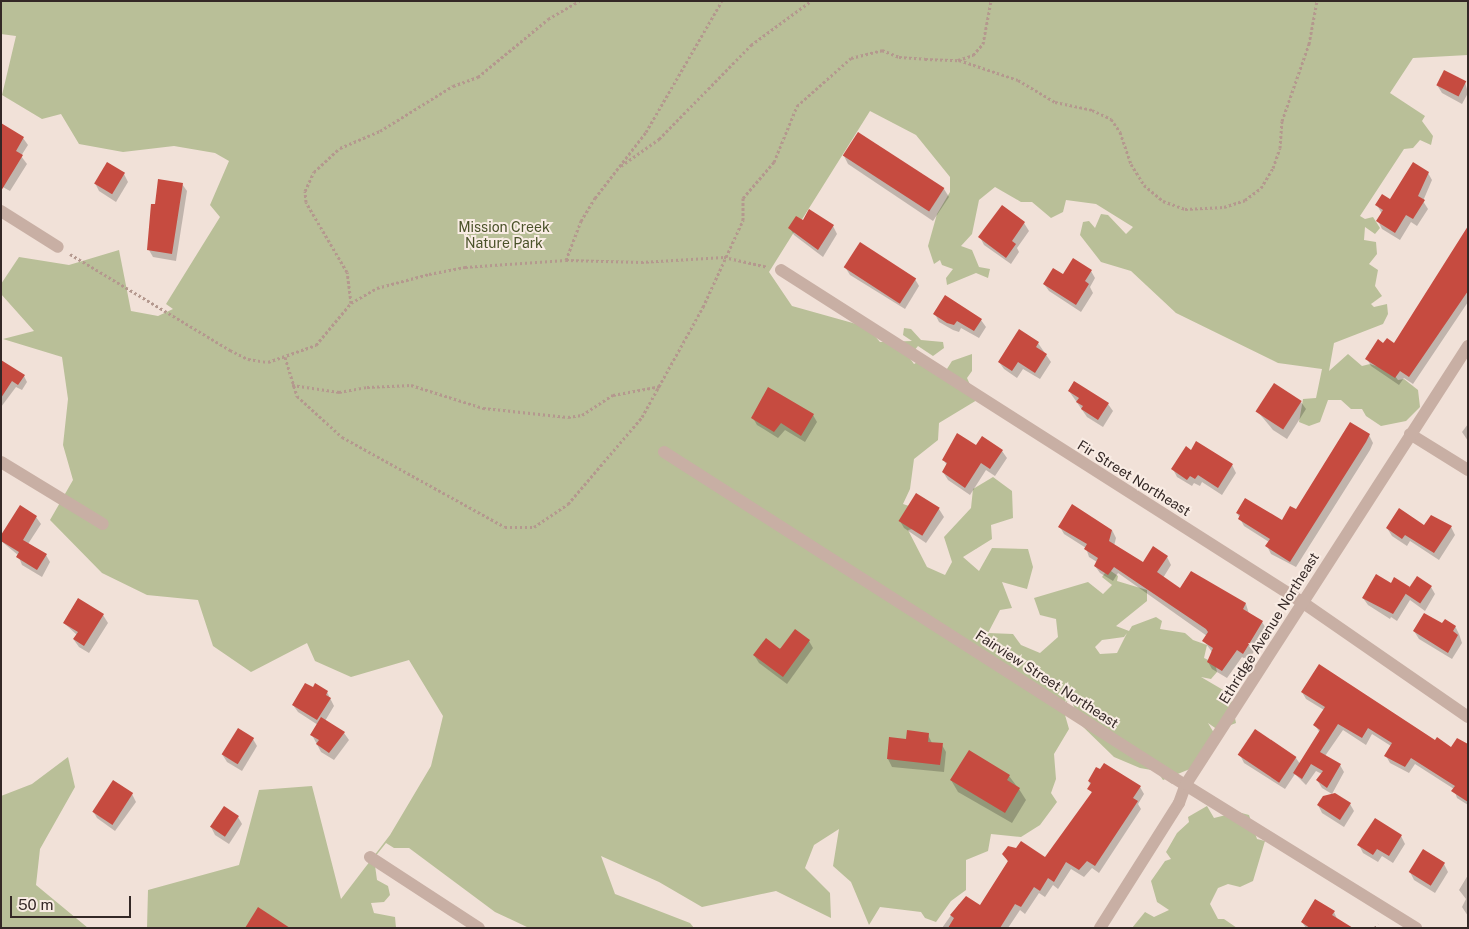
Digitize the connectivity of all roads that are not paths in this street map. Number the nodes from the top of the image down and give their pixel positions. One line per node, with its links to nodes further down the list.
1 (1, 211): 2 (street)
2 (58, 247)
3 (781, 270): 10 (street, Fir Street Northeast)
4 (1468, 346): 5 (street, Ethridge Avenue Northeast)
5 (1410, 434): 8 (street); 10 (street, Ethridge Avenue Northeast)
6 (664, 452): 12 (street, Fairview Street Northeast)
7 (1, 462): 9 (street)
8 (1468, 470)
9 (103, 524)
10 (1302, 602): 11 (street, Fir Street Northeast); 12 (street, Ethridge Avenue Northeast)
11 (1468, 718)
12 (1186, 784): 15 (street, Ethridge Avenue Northeast); 16 (street, Fairview Street Northeast)
13 (370, 857): 14 (street)
14 (479, 928)
15 (1100, 928)
16 (1416, 928)

